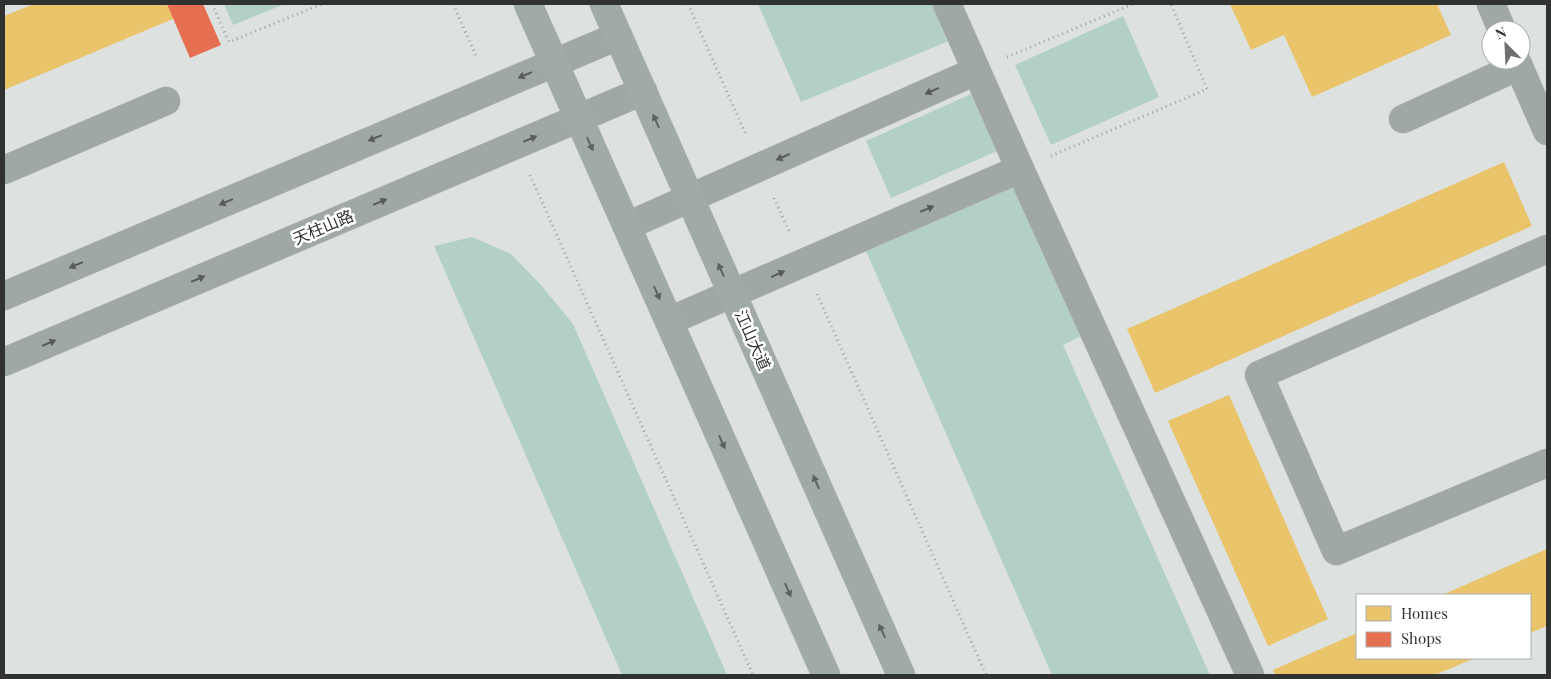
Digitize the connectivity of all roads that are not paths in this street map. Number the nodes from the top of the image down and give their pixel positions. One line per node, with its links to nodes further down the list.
1 (528, 4): 7 (main road)
2 (604, 4): 6 (main road, 江山大道)
3 (947, 4): 10 (street)
4 (1491, 4): 5 (street)
5 (1498, 20)
6 (618, 36): 7 (street); 11 (main road, 江山大道)
7 (555, 63): 13 (main road); 22 (street, one-way to 22)
8 (1503, 70): 14 (street)
9 (1520, 70): 15 (street)
10 (976, 71): 16 (street); 18 (street, one-way to 18)
11 (642, 91): 13 (street, 天柱山路); 18 (main road, 江山大道, one-way to 11)
12 (166, 101): 17 (street)
13 (579, 118): 19 (main road, one-way to 19); 24 (street, 天柱山路, one-way to 13)
14 (1403, 119)
15 (1547, 131)
16 (1020, 169): 21 (street, one-way to 16); 28 (street)
17 (4, 170)
18 (690, 198): 19 (street); 21 (main road, 江山大道, one-way to 18)
19 (627, 226): 23 (main road, one-way to 23)
20 (1547, 249): 25 (street)
21 (732, 294): 23 (street); 27 (main road, 江山大道, one-way to 21)
22 (4, 296)
23 (669, 321): 26 (main road, one-way to 26)
24 (4, 362)
25 (1547, 463)
26 (826, 675)
27 (902, 675)
28 (1250, 675)

